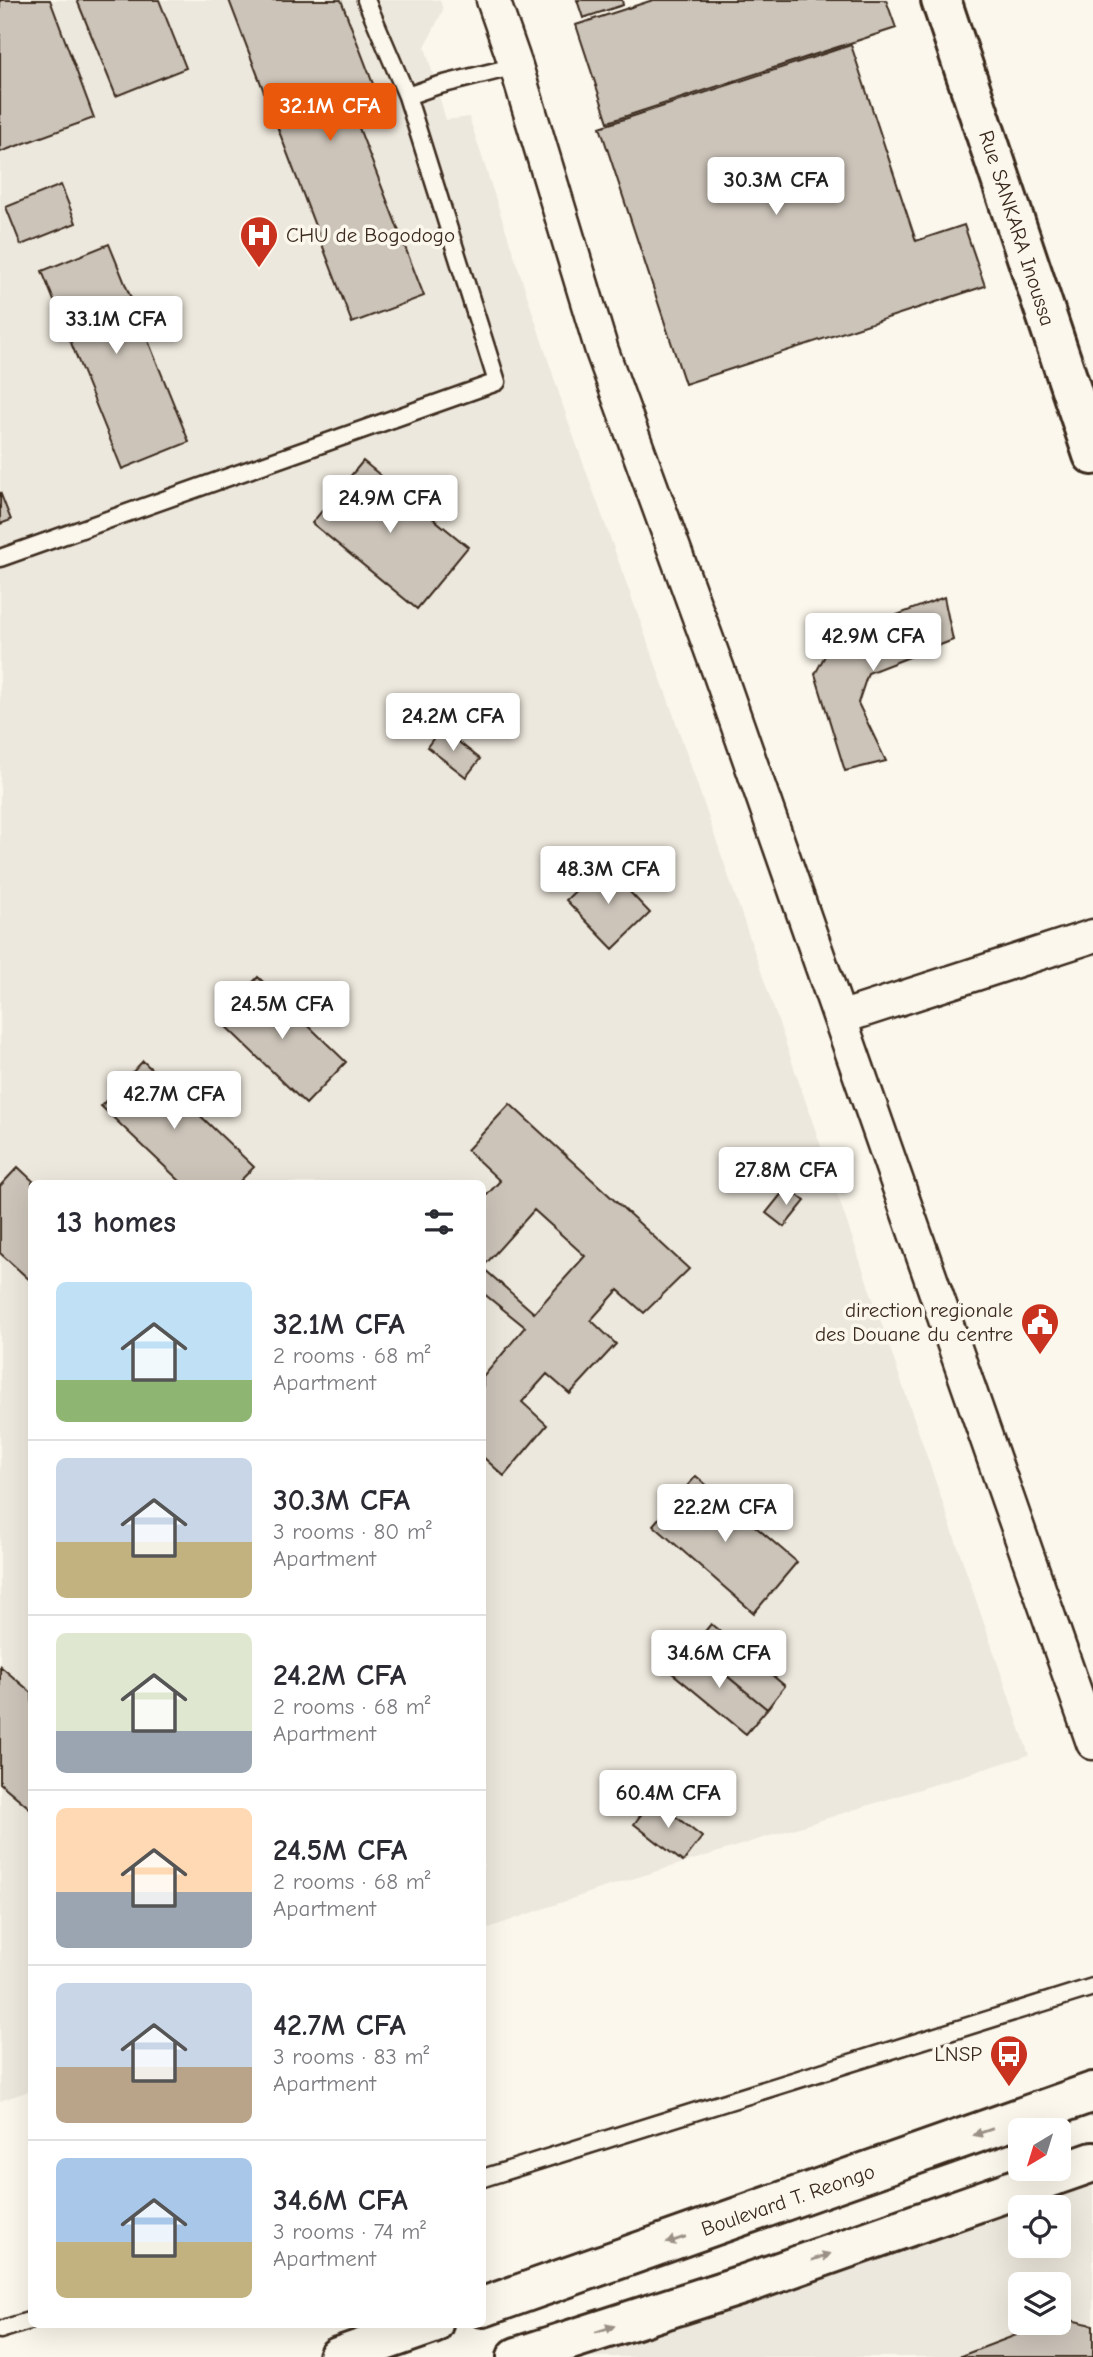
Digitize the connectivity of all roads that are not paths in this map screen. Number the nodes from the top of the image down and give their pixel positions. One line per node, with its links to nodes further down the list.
1 (366, 0): 5 (lane)
2 (493, 0): 4 (street)
3 (941, 0): 6 (main road, Rue SANKARA Inoussa)
4 (516, 66): 5 (lane); 9 (street)
5 (407, 96): 7 (lane)
6 (1093, 455)
7 (0, 558)
8 (1093, 936): 9 (street)
9 (840, 1018): 10 (street)
10 (1093, 1743)
11 (1093, 1987): 14 (lane)
12 (1093, 2092): 15 (main road, Boulevard T. Reongo, one-way to 15)
13 (1093, 2162): 20 (main road, one-way to 13)
14 (486, 2177)
15 (486, 2305)
16 (28, 2321): 18 (lane)
17 (421, 2328): 19 (main road)
18 (0, 2330)
19 (338, 2357)
20 (517, 2357)

